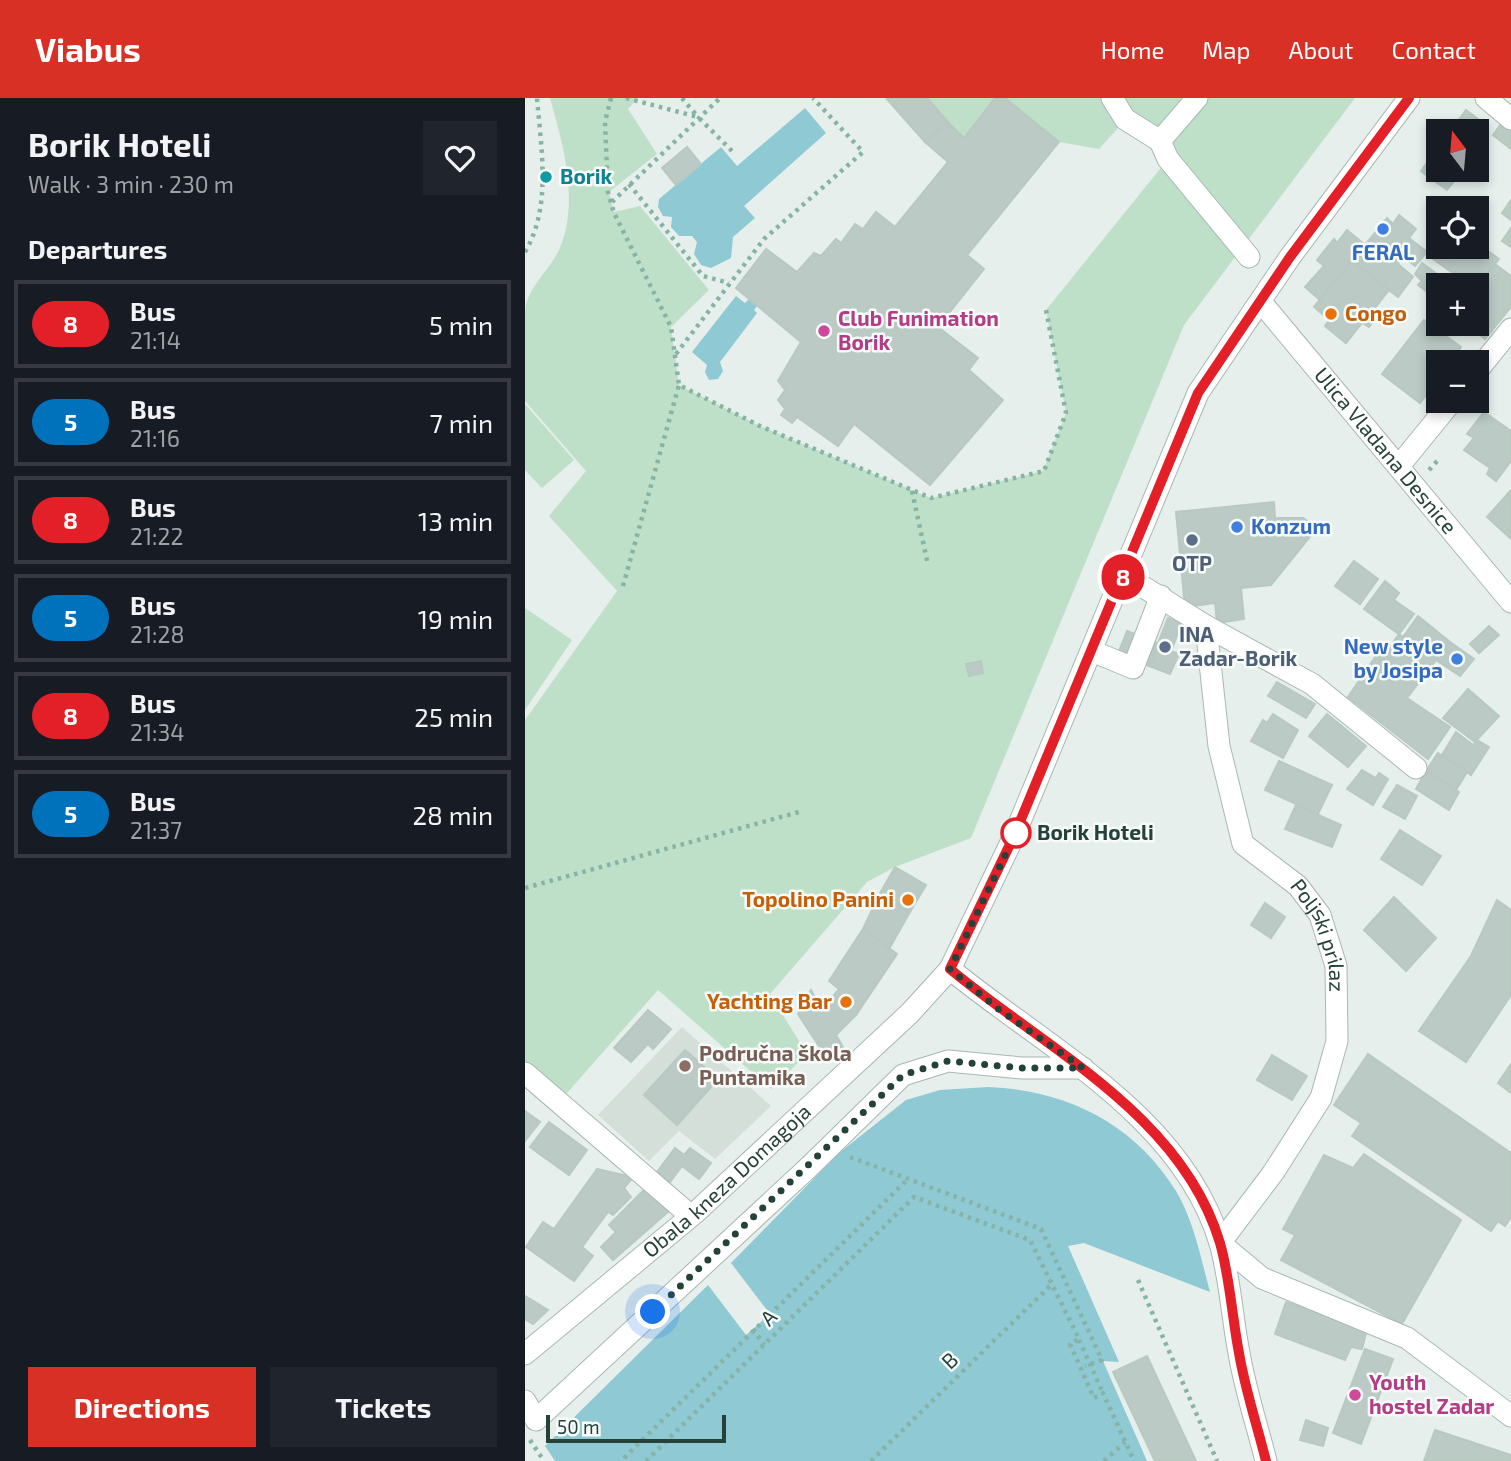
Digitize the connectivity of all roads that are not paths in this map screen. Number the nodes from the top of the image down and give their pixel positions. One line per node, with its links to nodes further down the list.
1 (1112, 98): 6 (street)
2 (1197, 98): 6 (street)
3 (1409, 98): 8 (street, Obala kneza Domagoja)
4 (1486, 98): 5 (street)
5 (1511, 119)
6 (1160, 141): 7 (street)
7 (1249, 257)
8 (1261, 302): 12 (street, Ulica Vladana Desnice); 13 (street, Obala kneza Domagoja)
9 (1507, 343): 10 (street)
10 (1489, 360)
11 (1442, 413): 12 (street)
12 (1399, 466): 15 (street, Ulica Vladana Desnice)
13 (1124, 575): 14 (street); 17 (street, Obala kneza Domagoja)
14 (1161, 596): 16 (street); 17 (street)
15 (1511, 602)
16 (1206, 626): 18 (street); 23 (street, Poljski prilaz)
17 (1092, 651): 19 (street, Obala kneza Domagoja)
18 (1416, 768)
19 (950, 969): 20 (street); 22 (street, Obala kneza Domagoja)
20 (1083, 1068): 23 (street); 25 (street)
21 (525, 1073): 22 (street)
22 (691, 1216): 24 (street, Obala kneza Domagoja)
23 (1220, 1243): 26 (street); 27 (street)
24 (525, 1354)
25 (525, 1401)
26 (1511, 1416)
27 (1266, 1461)

